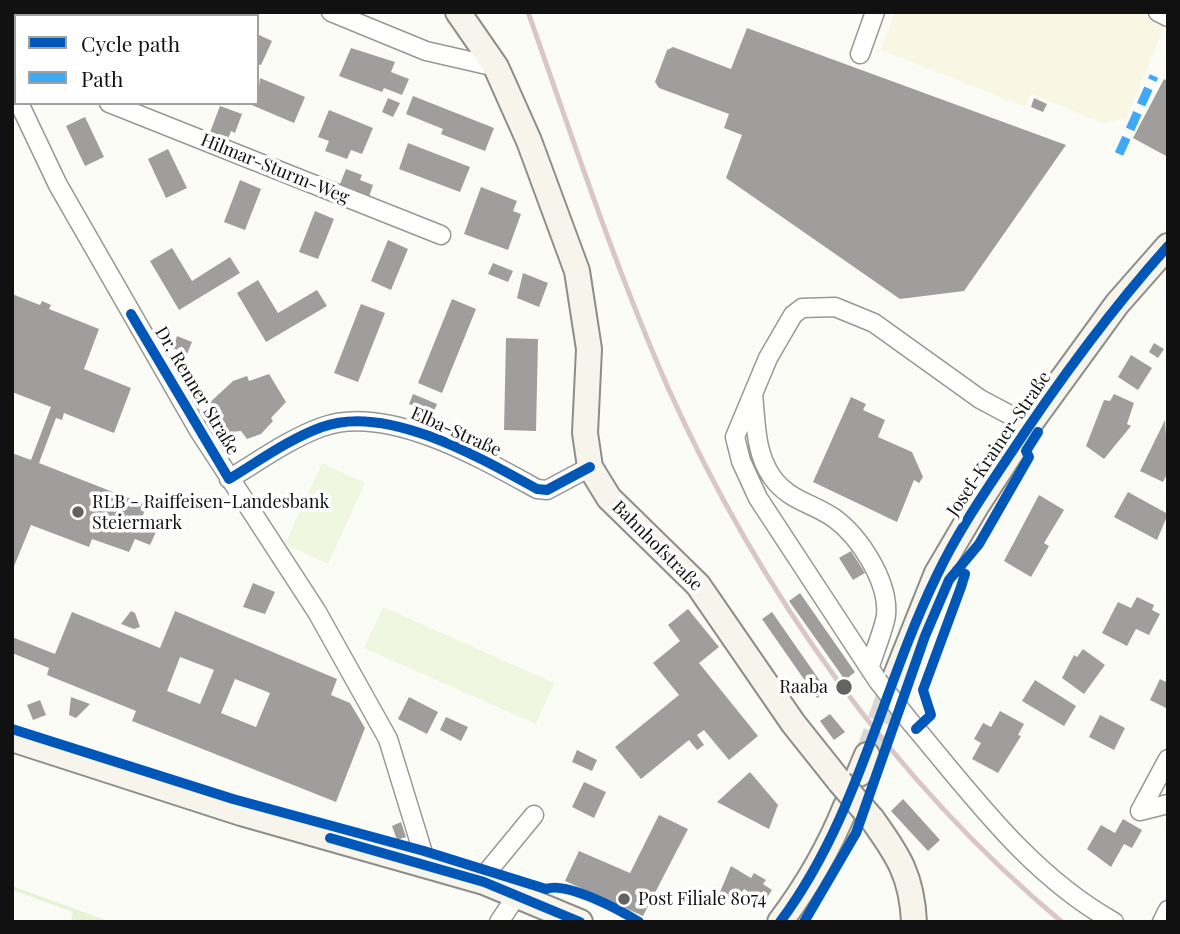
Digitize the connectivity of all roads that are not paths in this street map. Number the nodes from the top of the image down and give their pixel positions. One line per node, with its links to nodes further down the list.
1 (331, 12): 7 (street)
2 (458, 12): 7 (main road, Bahnhofstraße)
3 (875, 12): 6 (street)
4 (1157, 12): 5 (street)
5 (1168, 17)
6 (860, 54)
7 (496, 67): 14 (main road, Bahnhofstraße)
8 (20, 105): 15 (street, Dr. Renner Straße)
9 (113, 105): 10 (street, Hilmar-Sturm-Weg)
10 (441, 235)
11 (1168, 246): 13 (main road, Josef-Krainer-Straße)
12 (752, 391): 13 (street); 16 (street); 17 (street)
13 (1029, 425): 18 (main road, Josef-Krainer-Straße)
14 (590, 467): 15 (street, Elba-Straße); 31 (main road, Bahnhofstraße, bridge)
15 (229, 479): 24 (street, Dr. Renner Straße)
16 (792, 498): 17 (street); 18 (street)
17 (770, 517): 18 (street)
18 (880, 676): 32 (street, bridge)
19 (12, 739): 24 (main road)
20 (1168, 758): 21 (street)
21 (1168, 804)
22 (846, 806): 30 (main road)
23 (534, 815): 25 (street)
24 (427, 866): 25 (main road)
25 (484, 882): 26 (main road)
26 (517, 895): 28 (street); 29 (main road)
27 (1168, 910): 33 (street)
28 (499, 922)
29 (580, 922)
30 (780, 922)
31 (914, 922)
32 (1114, 922)
33 (1162, 922)

